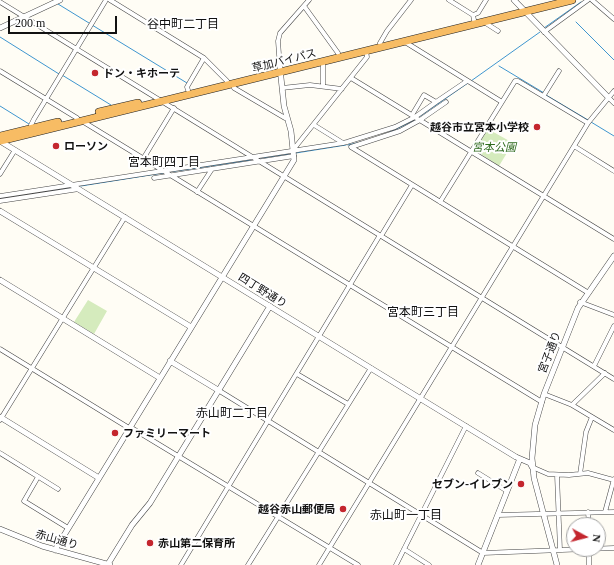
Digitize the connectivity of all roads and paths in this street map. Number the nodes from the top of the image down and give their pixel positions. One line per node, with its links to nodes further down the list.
1 (8, 0): 15 (street)
2 (60, 0): 18 (street)
3 (106, 0): 27 (street)
4 (110, 0): 30 (street)
5 (309, 0): 16 (street)
6 (411, 0): 26 (street)
7 (449, 0): 19 (street)
8 (486, 0): 19 (street)
9 (514, 0): 17 (street)
10 (554, 0): 17 (highway, 草加バイパス)
11 (572, 0): 17 (highway, 草加バイパス)
12 (588, 0): 24 (street)
13 (592, 0): 20 (street)
14 (0, 2): 15 (street)
15 (5, 5): 18 (street)
16 (304, 6): 29 (street); 32 (street)
17 (524, 10): 19 (highway, 草加バイパス); 21 (highway, 草加バイパス); 24 (street)
18 (24, 17): 22 (street); 27 (street)
19 (473, 17): 26 (highway, 草加バイパス)
20 (614, 19)
21 (483, 22): 23 (street); 25 (highway, 草加バイパス)
22 (0, 28)
23 (498, 31)
24 (544, 32): 44 (street)
25 (405, 42): 28 (highway, 草加バイパス); 36 (street)
26 (380, 43): 29 (highway, 草加バイパス)
27 (77, 49): 45 (street); 46 (street)
28 (366, 52): 31 (highway, 草加バイパス); 35 (street)
29 (338, 53): 32 (highway, 草加バイパス)
30 (204, 58): 37 (street); 41 (street)
31 (323, 62): 32 (highway, 草加バイパス); 38 (street)
32 (280, 70): 37 (highway, 草加バイパス); 39 (street)
33 (0, 71): 45 (street)
34 (559, 71): 43 (street)
35 (351, 78): 40 (street); 52 (street)
36 (467, 80): 47 (street); 49 (street)
37 (230, 82): 41 (highway, 草加バイパス); 46 (highway, 草加バイパス); 53 (street)
38 (323, 85): 39 (street); 40 (street)
39 (282, 88): 53 (street)
40 (342, 89): 57 (street)
41 (188, 90): 46 (highway, 草加バイパス)
42 (614, 91): 44 (street)
43 (544, 95): 49 (street); 56 (street)
44 (608, 97): 50 (street); 56 (street)
45 (46, 99): 54 (street); 58 (street)
46 (160, 100): 51 (street); 54 (highway, 草加バイパス)
47 (436, 102): 52 (street); 52 (street)
48 (446, 102): 55 (street)
49 (502, 102): 63 (street)
50 (614, 103)
51 (174, 108): 65 (street); 66 (street)
52 (414, 116): 55 (street); 60 (street)
53 (287, 118): 64 (street)
54 (80, 119): 58 (highway, 草加バイパス); 59 (highway, 草加バイパス); 66 (street)
55 (420, 120): 63 (street); 76 (street)
56 (588, 123): 61 (street)
57 (314, 125): 60 (street); 64 (street)
58 (32, 128): 59 (highway, 草加バイパス)
59 (0, 140): 62 (street, 四丁野通り)
60 (343, 143): 64 (street)
61 (574, 146): 70 (street); 80 (street)
62 (15, 150): 71 (street); 75 (street, 四丁野通り)
63 (471, 152): 80 (street); 82 (street)
64 (294, 154): 65 (street); 67 (street); 73 (street)
65 (253, 157): 67 (street); 69 (street)
66 (143, 159): 69 (street)
67 (260, 162): 68 (street); 73 (street)
68 (212, 169): 72 (street); 78 (street)
69 (162, 170): 72 (street); 75 (street)
70 (614, 171)
71 (0, 174)
72 (169, 175): 74 (street); 78 (street)
73 (283, 176): 85 (street); 86 (street)
74 (154, 178)
75 (72, 185): 77 (street, 四丁野通り); 79 (street)
76 (412, 185): 82 (street); 86 (street)
77 (79, 189): 81 (street); 84 (street, 四丁野通り)
78 (197, 192): 85 (street)
79 (0, 196)
80 (544, 196): 87 (street); 88 (street)
81 (0, 202)
82 (440, 202): 88 (street)
83 (0, 211): 90 (street)
84 (125, 217): 90 (street); 91 (street, 四丁野通り)
85 (253, 226): 91 (street); 93 (street)
86 (380, 235): 93 (street); 95 (street)
87 (614, 239)
88 (513, 247): 94 (street); 95 (street)
89 (614, 256): 94 (street, 宮子通り)
90 (93, 267): 99 (street); 101 (street)
91 (222, 276): 97 (street, 四丁野通り); 101 (street)
92 (0, 280): 99 (street)
93 (350, 285): 102 (street); 104 (street)
94 (587, 292): 96 (street, 宮子通り)
95 (482, 297): 103 (street); 104 (street)
96 (580, 302): 98 (street); 103 (street, 宮子通り)
97 (270, 306): 102 (street, 四丁野通り); 114 (street)
98 (614, 315)
99 (62, 318): 108 (street); 112 (street)
100 (614, 326): 107 (street)
101 (191, 327): 106 (street)
102 (319, 336): 109 (street, 四丁野通り); 111 (street)
103 (562, 346): 107 (street); 115 (street, 宮子通り)
104 (452, 347): 116 (street); 117 (street)
105 (0, 349): 108 (street)
106 (170, 362): 112 (street); 114 (street)
107 (594, 366): 110 (street)
108 (32, 368): 121 (street); 124 (street)
109 (371, 368): 116 (street, 四丁野通り); 118 (street)
110 (605, 373): 113 (street); 119 (street)
111 (297, 374): 118 (street); 122 (street)
112 (160, 378): 124 (street)
113 (614, 379)
114 (218, 390): 122 (street); 128 (street)
115 (544, 394): 117 (street, 宮子通り); 119 (street)
116 (421, 399): 123 (street, 四丁野通り); 137 (street)
117 (542, 402): 130 (street, 宮子通り)
118 (348, 404): 126 (street)
119 (572, 405): 120 (street)
120 (592, 417): 125 (street); 132 (street)
121 (0, 419): 135 (street)
122 (268, 421): 126 (street); 138 (street)
123 (466, 426): 129 (street, 四丁野通り); 146 (street)
124 (130, 427): 128 (street); 135 (street)
125 (614, 430)
126 (318, 452): 137 (street); 148 (street)
127 (0, 453): 134 (street)
128 (178, 456): 138 (street); 160 (street)
129 (517, 459): 130 (street, 四丁野通り); 140 (street)
130 (532, 467): 133 (street, 四丁野通り); 144 (street, 宮子通り)
131 (478, 473): 140 (street)
132 (580, 474): 133 (street, 四丁野通り); 136 (street, 四丁野通り)
133 (557, 475): 145 (street)
134 (38, 477): 139 (street); 150 (street)
135 (99, 478): 150 (street)
136 (614, 479): 142 (street)
137 (369, 483): 146 (street); 152 (street)
138 (228, 486): 148 (street); 161 (street)
139 (58, 489)
140 (507, 491): 147 (street)
141 (588, 512): 142 (street); 145 (street); 149 (street)
142 (605, 512): 143 (street)
143 (614, 512)
144 (542, 513): 145 (street); 147 (street); 157 (street, 宮子通り)
145 (559, 513): 155 (street)
146 (421, 515): 153 (street); 158 (street)
147 (498, 515): 158 (street)
148 (279, 517): 152 (street); 162 (street)
149 (588, 517)
150 (68, 528): 154 (street)
151 (0, 529): 154 (street, 赤山通り)
152 (330, 548): 163 (street); 164 (street)
153 (404, 549): 165 (street); 166 (street)
154 (55, 550): 159 (street, 赤山通り)
155 (560, 550): 156 (street); 157 (street)
156 (566, 550)
157 (553, 551): 158 (street); 168 (street, 宮子通り)
158 (483, 553): 167 (street)
159 (99, 564): 160 (street, 赤山通り)
160 (109, 565)
161 (181, 565)
162 (248, 565)
163 (319, 565)
164 (358, 565)
165 (396, 565)
166 (429, 565)
167 (478, 565)
168 (557, 565)

